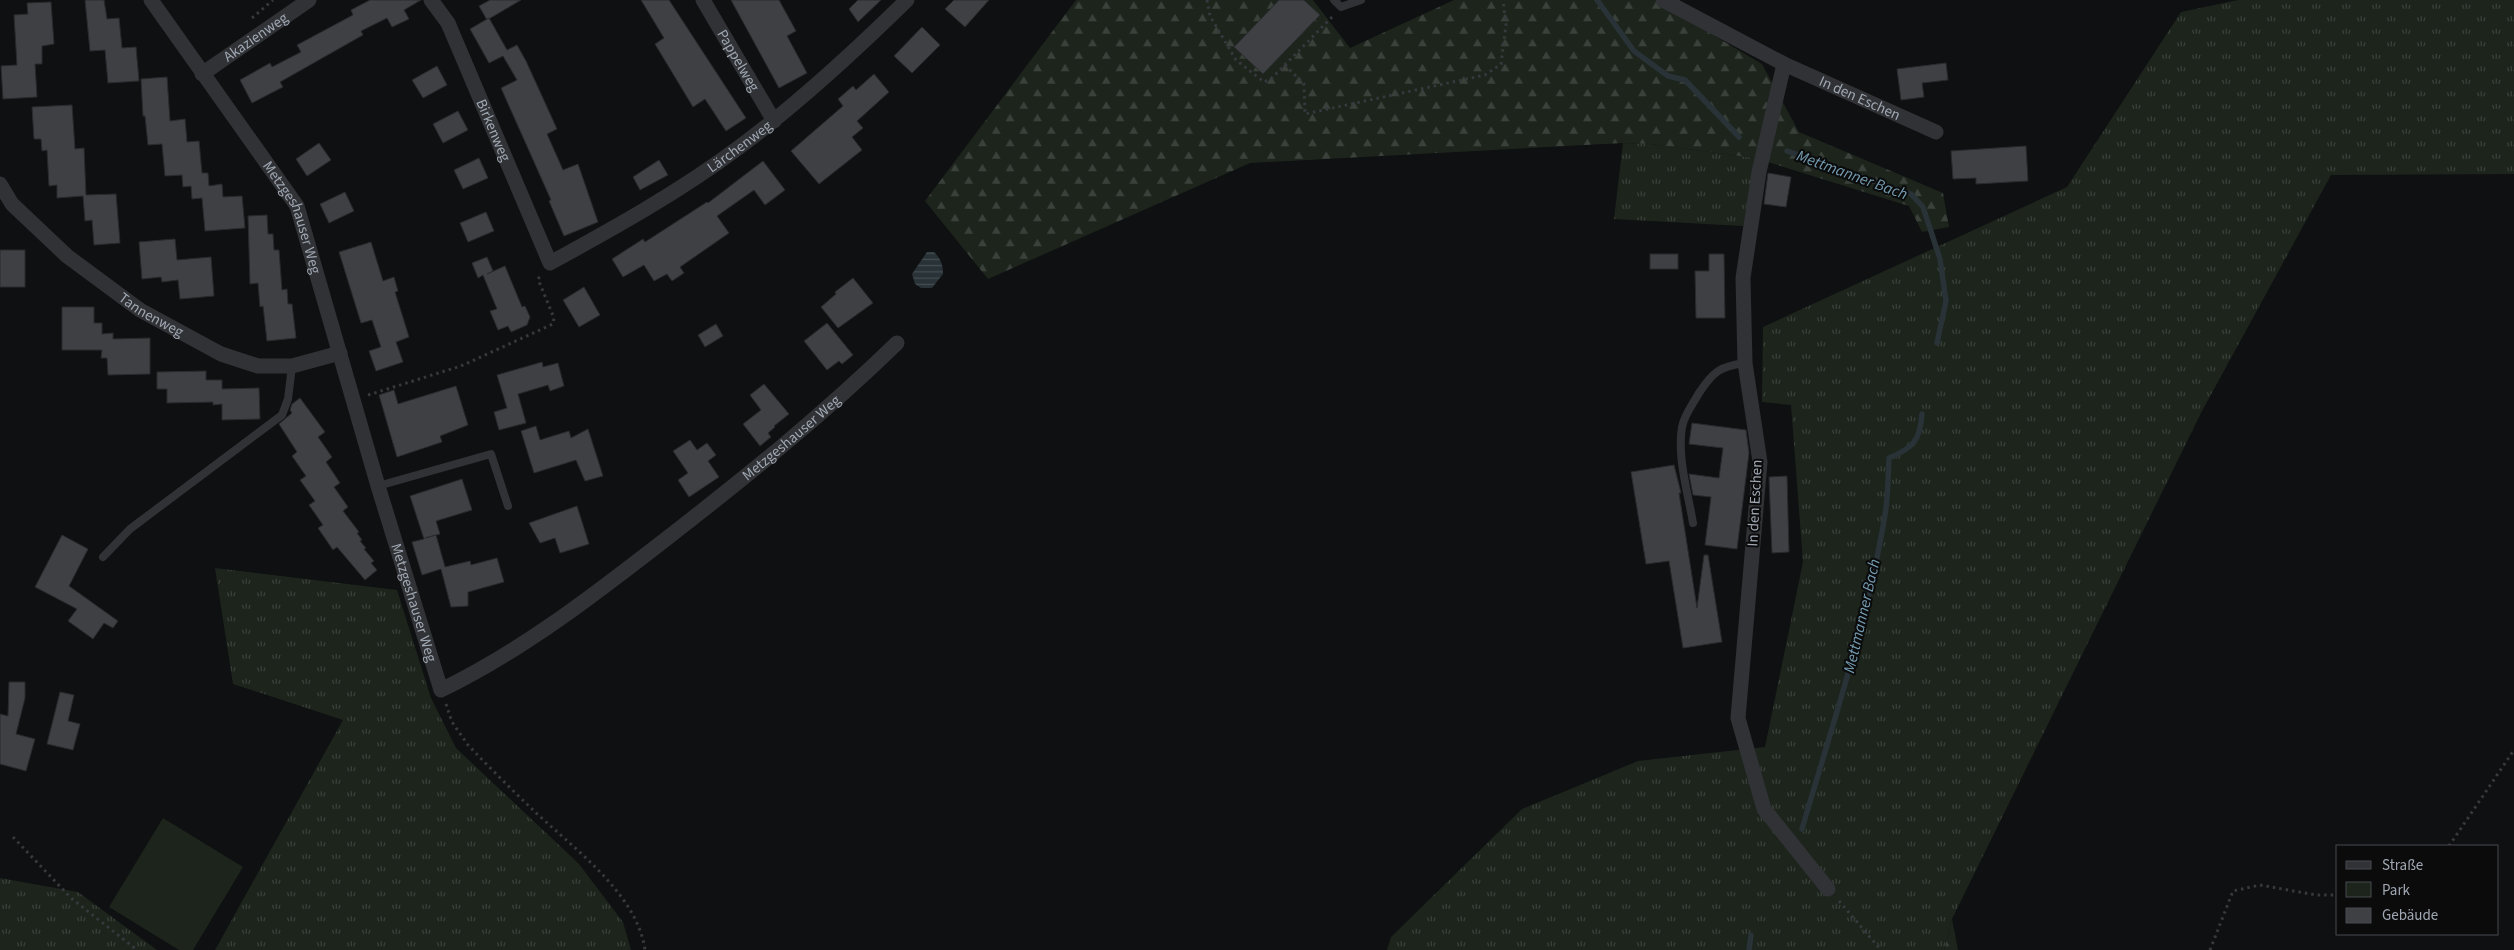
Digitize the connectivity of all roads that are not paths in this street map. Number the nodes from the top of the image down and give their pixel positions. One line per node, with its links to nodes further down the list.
1 (151, 0): 10 (street, Metzgeshauser Weg)
2 (309, 0): 10 (street, Akazienweg)
3 (431, 0): 14 (street, Birkenweg)
4 (704, 0): 11 (street, Pappelweg)
5 (907, 0): 11 (street, Lärchenweg)
6 (1334, 0): 7 (lane)
7 (1360, 0)
8 (1663, 0): 9 (street, In den Eschen)
9 (1784, 64): 12 (street, In den Eschen); 17 (street, In den Eschen)
10 (202, 74): 16 (street, Metzgeshauser Weg)
11 (774, 121): 14 (street, Lärchenweg)
12 (1936, 132)
13 (0, 184): 18 (street, Tannenweg)
14 (550, 263)
15 (897, 344): 19 (street, Metzgeshauser Weg)
16 (340, 353): 18 (street, Tannenweg); 19 (street, Metzgeshauser Weg)
17 (1745, 364): 21 (lane); 23 (street, In den Eschen)
18 (292, 366): 22 (lane)
19 (378, 486): 20 (lane)
20 (508, 506)
21 (1692, 523)
22 (103, 557)
23 (1828, 889)

